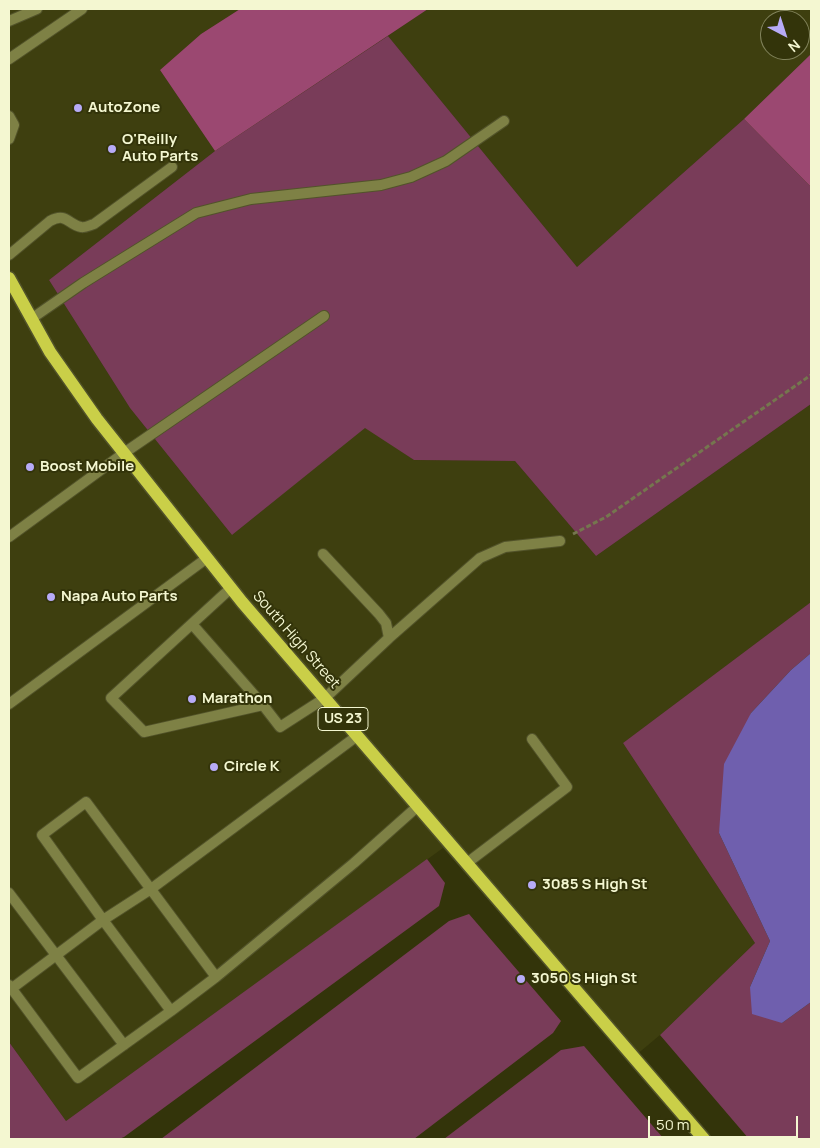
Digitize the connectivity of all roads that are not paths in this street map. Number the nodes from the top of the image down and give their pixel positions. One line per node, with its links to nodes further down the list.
1 (37, 9): 3 (lane)
2 (82, 9): 4 (lane)
3 (9, 21)
4 (9, 59)
5 (9, 116): 7 (lane)
6 (504, 121): 12 (lane)
7 (9, 139)
8 (172, 167): 9 (lane)
9 (9, 255)
10 (9, 278): 12 (main road, South High Street / US 23)
11 (324, 316): 13 (lane)
12 (31, 319): 13 (main road, South High Street / US 23)
13 (124, 453): 14 (lane); 17 (main road, South High Street / US 23)
14 (9, 536)
15 (560, 541): 20 (lane)
16 (322, 554): 20 (lane)
17 (207, 558): 18 (main road, South High Street / US 23); 22 (lane)
18 (231, 588): 19 (lane); 21 (main road, South High Street / US 23)
19 (192, 624): 23 (lane); 23 (lane)
20 (389, 638): 21 (lane)
21 (325, 698): 23 (lane); 24 (main road, South High Street / US 23)
22 (9, 704)
23 (263, 705)
24 (357, 736): 26 (main road, South High Street / US 23); 28 (lane)
25 (532, 740): 27 (lane)
26 (418, 806): 27 (main road, South High Street / US 23); 32 (lane)
27 (467, 863): 36 (main road, South High Street / US 23)
28 (151, 889): 30 (lane); 30 (lane); 32 (lane)
29 (9, 893): 31 (lane)
30 (104, 920): 31 (lane); 34 (lane)
31 (56, 956): 33 (lane); 35 (lane)
32 (216, 977): 34 (lane)
33 (10, 987): 35 (lane)
34 (171, 1011): 35 (lane)
35 (124, 1045)
36 (704, 1139)

